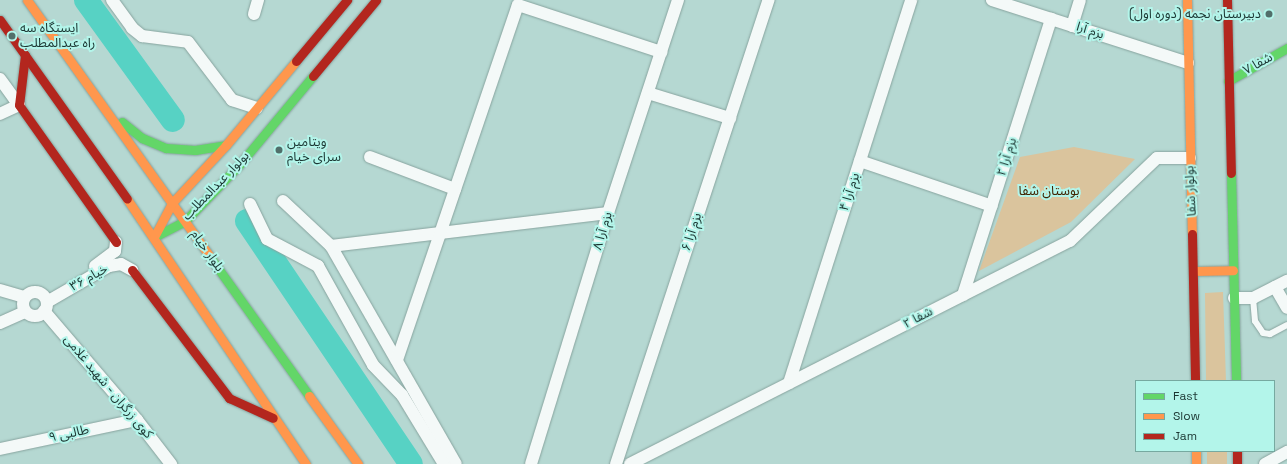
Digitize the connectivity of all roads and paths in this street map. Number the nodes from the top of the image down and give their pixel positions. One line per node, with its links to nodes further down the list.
1 (27, 0): 25 (main road, بلوار خیام)
2 (112, 0): 26 (street)
3 (258, 0): 13 (street)
4 (347, 0): 26 (main road, بولوار عبدالمطلب)
5 (376, 0): 39 (main road, بولوار عبدالمطلب)
6 (678, 0): 18 (street, بزم آرا ۸)
7 (769, 0): 28 (street, بزم آرا ۶)
8 (911, 0): 32 (street, بزم آرا ۴)
9 (992, 0): 14 (street, بزم آرا)
10 (1080, 0): 16 (street)
11 (1187, 0): 20 (main road, بولوار شفا)
12 (1227, 0): 22 (main road)
13 (254, 14)
14 (1051, 19): 16 (street, بزم آرا); 37 (street, بزم آرا ۲)
15 (0, 20): 19 (main road)
16 (1072, 26): 20 (street, بزم آرا)
17 (1287, 48): 22 (main road, شفا ۷)
18 (661, 52): 23 (street, بزم آرا ۸); 33 (street)
19 (25, 55): 24 (main road); 41 (main road)
20 (1188, 63): 31 (main road, بولوار شفا)
21 (0, 79): 24 (street)
22 (1228, 81): 45 (main road)
23 (648, 93): 28 (street); 38 (street, بزم آرا ۸)
24 (19, 105): 27 (street); 42 (main road)
25 (104, 107): 29 (main road); 35 (main road, بلوار خیام)
26 (257, 108): 29 (main road, بولوار عبدالمطلب)
27 (0, 114)
28 (730, 118): 75 (street, بزم آرا ۶)
29 (226, 145): 35 (main road, بولوار عبدالمطلب)
30 (370, 157): 33 (street)
31 (1190, 158): 46 (main road, بولوار شفا); 50 (street, شفا ۲)
32 (860, 161): 37 (street); 62 (street, بزم آرا ۴)
33 (455, 189): 40 (street)
34 (283, 201): 43 (street)
35 (172, 203): 39 (main road, بلوار خیام); 41 (main road, بولوار عبدالمطلب)
36 (250, 204): 72 (street)
37 (992, 206): 50 (street, بزم آرا ۲)
38 (608, 213): 40 (street); 74 (street, بزم آرا ۸)
39 (185, 220): 41 (main road, بولوار عبدالمطلب); 71 (main road, بلوار خیام)
40 (440, 233): 43 (street); 59 (street)
41 (154, 237): 63 (main road)
42 (116, 242): 54 (street, خیام ۳۶)
43 (331, 246): 59 (street)
44 (132, 270): 54 (street, خیام ۳۶); 63 (main road)
45 (1233, 270): 46 (main road); 52 (main road)
46 (1194, 271): 60 (main road, بولوار شفا)
47 (1287, 281): 48 (street)
48 (1274, 287): 53 (street); 55 (street)
49 (0, 290): 51 (street)
50 (963, 295): 62 (street, شفا ۲)
51 (25, 297): 54 (street); 56 (street)
52 (1234, 298): 53 (street); 61 (main road)
53 (1253, 298): 58 (lane)
54 (45, 303): 56 (street); 64 (street, کوی زرگران - شهید غلامی)
55 (1287, 308)
56 (26, 312): 57 (street)
57 (0, 323)
58 (1287, 325)
59 (397, 360): 73 (street)
60 (1195, 380)
61 (1236, 380)
62 (789, 383): 76 (street, شفا ۲)
63 (273, 418): 70 (main road)
64 (137, 420): 65 (street, طالبی ۹); 69 (street, کوی زرگران - شهید غلامی)
65 (0, 449)
66 (1196, 452): 77 (main road)
67 (1237, 452): 78 (main road)
68 (1287, 452): 79 (street)
69 (171, 464)
70 (306, 464)
71 (358, 464)
72 (444, 464)
73 (456, 464)
74 (531, 464)
75 (616, 464)
76 (630, 464)
77 (1196, 464)
78 (1237, 464)
79 (1265, 464)

